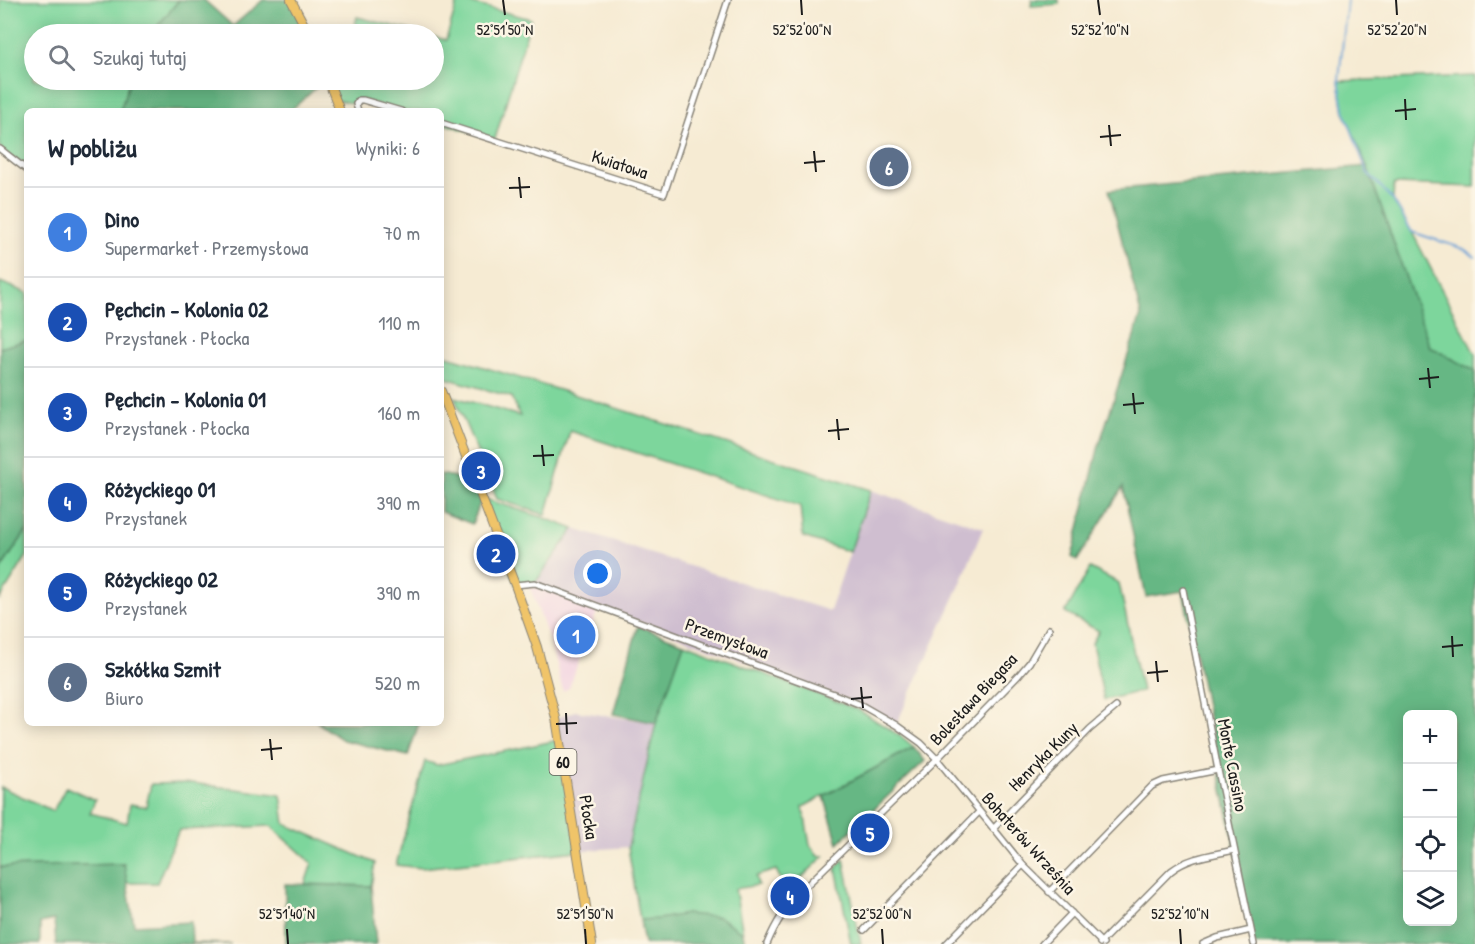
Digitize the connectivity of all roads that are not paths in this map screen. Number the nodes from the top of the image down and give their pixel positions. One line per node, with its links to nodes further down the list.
1 (291, 0): 3 (main road)
2 (728, 0): 8 (street, Kwiatowa)
3 (304, 24)
4 (332, 90): 5 (main road)
5 (339, 108)
6 (357, 108): 7 (street)
7 (390, 108)
8 (444, 124)
9 (0, 149): 10 (street)
10 (24, 168)
11 (444, 399): 12 (main road, Płocka / 60)
12 (515, 585): 16 (street, Przemysłowa); 27 (main road, Płocka / 60)
13 (1183, 591): 17 (street, Monte Cassino)
14 (1049, 629): 16 (street, Bolesława Biegasa)
15 (1116, 707): 19 (street, Henryka Kuny)
16 (937, 759): 18 (street, Bohaterów Września); 28 (street, Bolesława Biegasa)
17 (1218, 770): 20 (street, Monte Cassino); 22 (street)
18 (979, 812): 19 (street, Bohaterów Września); 24 (street)
19 (993, 829): 21 (street, Bohaterów Września)
20 (1234, 850): 25 (street, Monte Cassino); 26 (street)
21 (1023, 865): 22 (street, Bohaterów Września); 29 (street)
22 (1050, 892): 23 (street, Bohaterów Września)
23 (1072, 913): 26 (street, Bohaterów Września); 30 (street)
24 (864, 930)
25 (1251, 930): 31 (street); 32 (street, Monte Cassino)
26 (1101, 943)
27 (592, 944)
28 (767, 944)
29 (946, 944)
30 (1042, 944)
31 (1203, 944)
32 (1254, 944)

